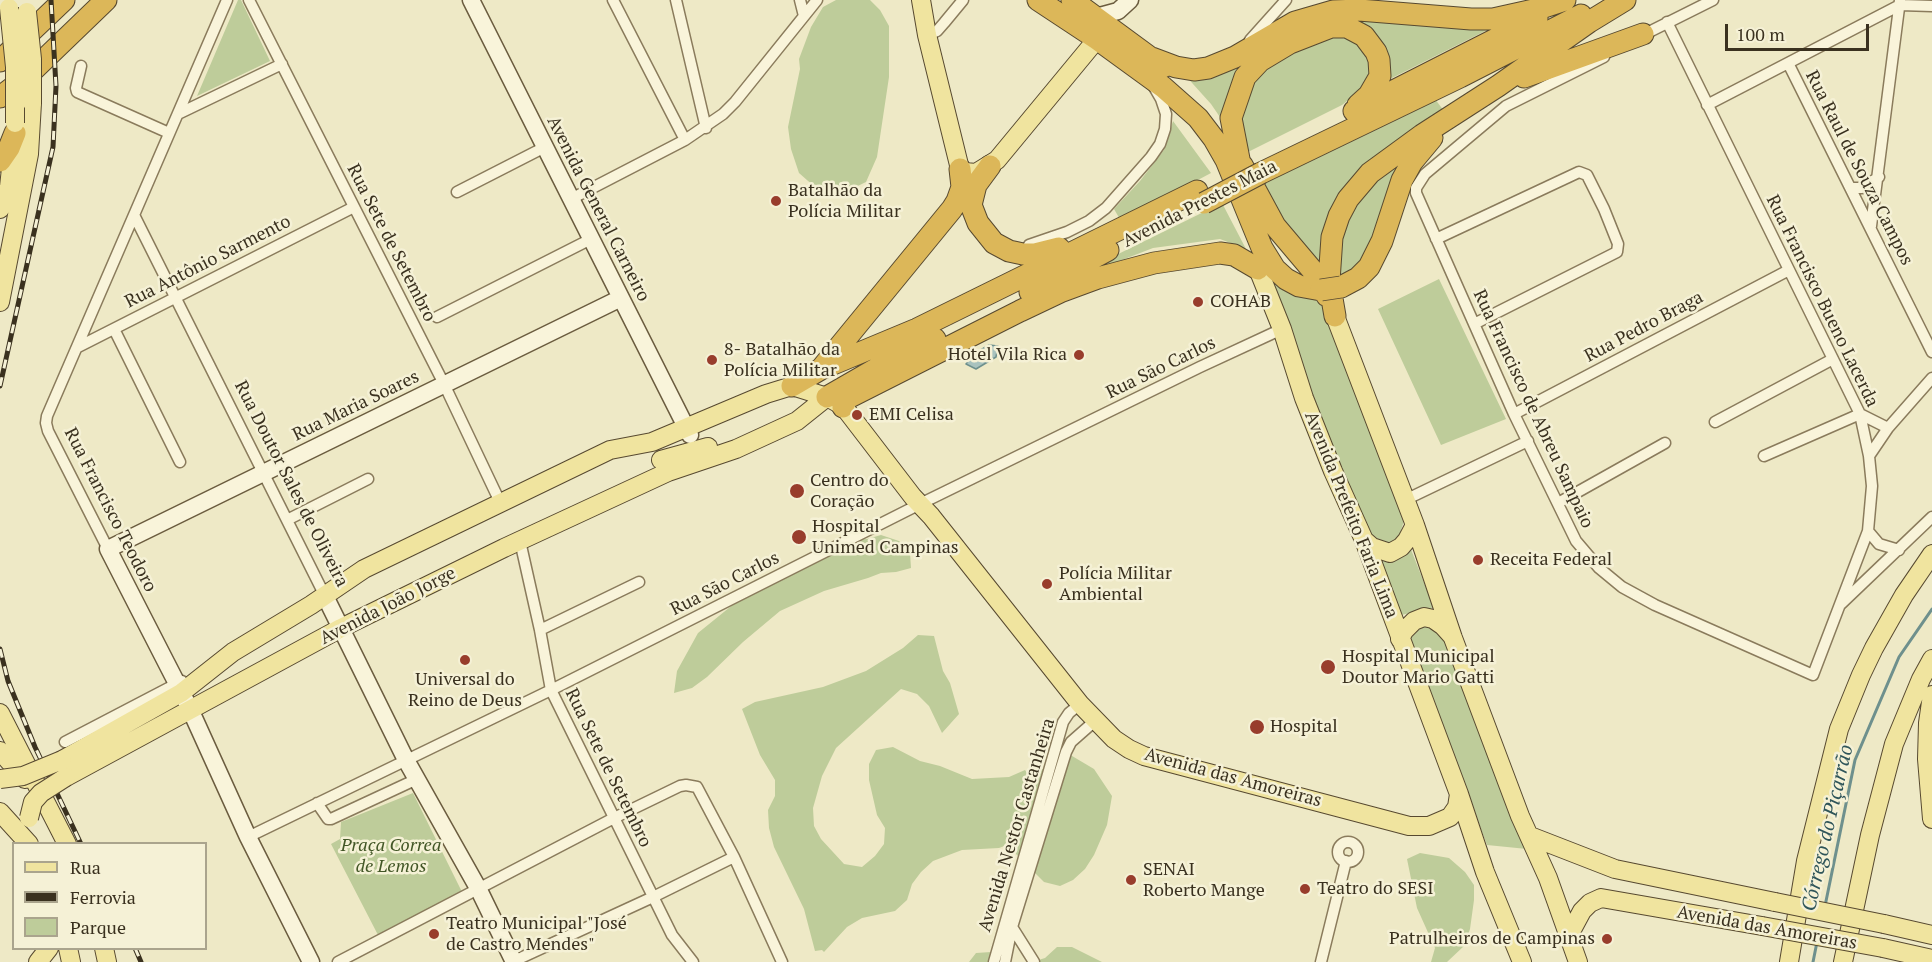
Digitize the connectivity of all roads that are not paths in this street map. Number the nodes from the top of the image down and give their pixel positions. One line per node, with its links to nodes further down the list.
1 (63, 0): 32 (highway)
2 (106, 0): 39 (highway)
3 (227, 0): 41 (street, Rua Francisco Teodoro)
4 (249, 0): 34 (street, Rua Sete de Setembro)
5 (471, 0): 48 (street, Avenida General Carneiro)
6 (613, 0): 47 (street)
7 (676, 0): 45 (street)
8 (800, 0): 25 (street)
9 (817, 0): 25 (street)
10 (921, 0): 29 (main road)
11 (963, 0): 29 (street)
12 (1038, 0): 30 (highway)
13 (1072, 0): 26 (highway)
14 (1130, 0): 26 (street)
15 (1286, 0): 31 (street)
16 (1565, 0): 23 (highway)
17 (1573, 0): 43 (highway, Avenida Prestes Maia)
18 (1611, 0): 50 (highway, Avenida Prestes Maia)
19 (1625, 0): 38 (highway)
20 (1713, 0): 27 (street)
21 (1900, 2): 24 (street); 33 (street); 53 (street)
22 (17, 5): 44 (main road, bridge); 72 (main road, bridge)
23 (1403, 6): 31 (highway)
24 (1932, 6)
25 (804, 16): 45 (street)
26 (1096, 17): 36 (highway)
27 (1667, 22): 28 (street); 40 (street, Rua Francisco Bueno Lacerda)
28 (1643, 34): 38 (highway); 66 (street, Rua Francisco de Abreu Sampaio)
29 (927, 35): 52 (main road)
30 (1097, 39): 36 (highway); 51 (main road)
31 (1235, 57): 36 (highway)
32 (0, 61)
33 (1788, 63): 40 (street); 54 (street, Rua Raul de Souza Campos)
34 (282, 64): 41 (street); 58 (street, Rua Sete de Setembro)
35 (81, 66): 46 (street)
36 (1149, 66): 37 (highway); 50 (highway); 67 (street)
37 (1163, 87): 42 (highway); 68 (highway)
38 (1498, 87): 42 (highway)
39 (0, 97)
40 (1707, 105): 69 (street, Rua Francisco Bueno Lacerda)
41 (178, 114): 46 (street, Rua Francisco Teodoro)
42 (1455, 114): 73 (highway)
43 (1347, 115): 50 (highway, Avenida Prestes Maia); 50 (highway)
44 (15, 128): 49 (highway); 59 (main road)
45 (706, 128): 47 (street)
46 (169, 133): 60 (street, Rua Francisco Teodoro)
47 (685, 140): 57 (street)
48 (545, 147): 55 (street); 57 (street, Avenida General Carneiro)
49 (0, 161)
50 (1252, 165): 56 (highway, Avenida Prestes Maia, bridge); 73 (highway)
51 (990, 166): 52 (main road); 62 (highway)
52 (960, 169): 61 (highway)
53 (1879, 177): 54 (street); 63 (street)
54 (1851, 188): 63 (street, Rua Raul de Souza Campos)
55 (458, 192)
56 (1201, 197): 64 (highway, Avenida Prestes Maia); 87 (highway, Avenida Prestes Maia)
57 (571, 199): 65 (street, Avenida General Carneiro)
58 (354, 207): 70 (street, Rua Antônio Sarmento); 85 (street, Rua Sete de Setembro)
59 (0, 209)
60 (134, 215): 70 (street, Rua Doutor Sales de Oliveira); 80 (street, Rua Francisco Teodoro)
61 (939, 222): 62 (highway); 83 (highway)
62 (978, 223): 67 (highway)
63 (1871, 226): 75 (street, Rua Raul de Souza Campos)
64 (1119, 229): 67 (highway); 83 (highway, Avenida Prestes Maia)
65 (591, 239): 71 (street, Avenida General Carneiro); 74 (street)
66 (1436, 239): 76 (street, Rua Francisco de Abreu Sampaio); 76 (street)
67 (994, 243)
68 (1258, 269): 79 (main road, Avenida Prefeito Faria Lima); 87 (highway)
69 (1789, 270): 82 (street, Rua Francisco Bueno Lacerda); 88 (street, Rua Pedro Braga)
70 (175, 298): 78 (street, Rua Antônio Sarmento); 103 (street, Rua Doutor Sales de Oliveira)
71 (621, 298): 85 (street, Rua Maria Soares); 93 (street, Avenida General Carneiro)
72 (0, 302)
73 (1335, 316): 105 (main road)
74 (437, 317)
75 (1918, 321): 77 (street); 81 (street, Rua Raul de Souza Campos)
76 (1474, 324): 88 (street, Rua Francisco de Abreu Sampaio)
77 (1930, 324)
78 (114, 328): 80 (street, Rua Antônio Sarmento); 101 (street)
79 (1282, 329): 108 (street, Rua São Carlos); 114 (main road, Avenida Prefeito Faria Lima)
80 (78, 347): 115 (street, Rua Francisco Teodoro)
81 (1932, 352)
82 (1833, 359): 89 (street, Rua Francisco Bueno Lacerda); 91 (street)
83 (821, 369): 86 (highway, Avenida João Jorge)
84 (1932, 378): 92 (street)
85 (444, 384): 103 (street, Rua Maria Soares); 106 (street, Rua Sete de Setembro)
86 (792, 386): 87 (main road); 93 (main road, Avenida João Jorge)
87 (835, 402): 90 (main road, Avenida Prestes Maia); 108 (main road)
88 (1514, 414): 95 (street, Rua Francisco de Abreu Sampaio)
89 (1860, 414): 92 (street); 98 (street); 99 (street, Rua Francisco Bueno Lacerda)
90 (797, 421): 94 (main road, Avenida João Jorge)
91 (1715, 422)
92 (1888, 428): 99 (street)
93 (688, 431): 97 (main road, Avenida João Jorge)
94 (763, 437): 100 (main road); 113 (main road, Avenida João Jorge)
95 (1528, 441): 105 (street); 107 (street, Rua Francisco de Abreu Sampaio)
96 (1665, 444): 107 (street)
97 (610, 450): 102 (main road); 106 (main road, Avenida João Jorge)
98 (1764, 456)
99 (1869, 456): 112 (street, Rua Francisco Bueno Lacerda)
100 (661, 460)
101 (180, 462)
102 (589, 471)
103 (265, 472): 110 (street, Rua Doutor Sales de Oliveira); 115 (street, Rua Maria Soares)
104 (368, 479): 110 (street)
105 (1405, 500): 111 (main road)
106 (500, 502): 119 (main road, Avenida João Jorge)
107 (1558, 503): 126 (street, Rua Francisco de Abreu Sampaio)
108 (920, 504): 127 (street, Rua São Carlos); 130 (main road, Avenida das Amoreiras)
109 (1932, 517): 116 (street)
110 (287, 520): 119 (street, Rua Doutor Sales de Oliveira)
111 (1414, 525): 114 (main road); 123 (main road)
112 (1868, 531): 116 (street); 120 (street, Rua Francisco Bueno Lacerda)
113 (520, 540): 121 (main road, Avenida João Jorge); 122 (street, Rua Sete de Setembro)
114 (1364, 540): 124 (main road, Avenida Prefeito Faria Lima)
115 (108, 549): 129 (street, Rua Francisco Teodoro)
116 (1899, 550): 120 (street)
117 (1932, 554): 159 (main road)
118 (639, 582): 122 (street)
119 (318, 601): 121 (street, Avenida João Jorge); 129 (main road, Avenida João Jorge)
120 (1839, 606): 126 (street, Rua Francisco Bueno Lacerda)
121 (338, 623): 129 (main road, Avenida João Jorge); 135 (street)
122 (540, 630): 127 (street, Rua Sete de Setembro)
123 (1453, 638): 124 (main road); 144 (main road)
124 (1400, 639): 139 (main road, Avenida Prefeito Faria Lima)
125 (1932, 659): 173 (main road)
126 (1813, 675)
127 (551, 690): 135 (street, Rua São Carlos); 142 (street, Rua Sete de Setembro)
128 (1932, 694): 143 (main road)
129 (183, 695): 133 (street, Avenida João Jorge); 136 (main road, Avenida João Jorge); 145 (street, Rua Francisco Teodoro)
130 (1080, 704): 132 (main road, Avenida das Amoreiras); 167 (street, Avenida Nestor Castanheira)
131 (0, 713): 149 (main road)
132 (1096, 720): 139 (main road, Avenida das Amoreiras); 154 (street, Avenida Nestor Castanheira)
133 (65, 742)
134 (0, 751): 148 (main road)
135 (406, 760): 138 (street); 140 (street, Rua São Carlos)
136 (64, 769): 137 (main road, Avenida João Jorge, bridge); 147 (main road, Avenida João Jorge, bridge)
137 (0, 779)
138 (417, 779): 140 (street); 152 (street)
139 (1458, 794): 171 (main road, Avenida Prefeito Faria Lima)
140 (317, 802): 145 (street, Rua São Carlos)
141 (0, 812): 146 (main road)
142 (614, 818): 150 (street); 152 (street); 153 (street, Rua Sete de Setembro)
143 (1932, 819)
144 (1530, 836): 155 (main road, Avenida das Amoreiras, bridge); 156 (main road)
145 (248, 837): 162 (street, Rua Francisco Teodoro)
146 (29, 842)
147 (30, 842)
148 (57, 842)
149 (66, 842)
150 (734, 856): 153 (street); 166 (street)
151 (1347, 861): 170 (street)
152 (478, 888): 163 (street); 164 (street)
153 (652, 897): 164 (street); 165 (street, Rua Sete de Setembro)
154 (1012, 927): 168 (street, Avenida Nestor Castanheira); 169 (street)
155 (1932, 935)
156 (1568, 937): 158 (main road, Avenida das Amoreiras, bridge); 172 (main road)
157 (47, 950): 161 (main road)
158 (1902, 953): 160 (main road, Avenida das Amoreiras); 174 (street)
159 (1789, 957)
160 (1932, 959)
161 (38, 962)
162 (310, 962)
163 (338, 962)
164 (514, 962)
165 (693, 962)
166 (782, 962)
167 (994, 962)
168 (1005, 962)
169 (1034, 962)
170 (1321, 962)
171 (1522, 962)
172 (1578, 962)
173 (1843, 962)
174 (1926, 962)

